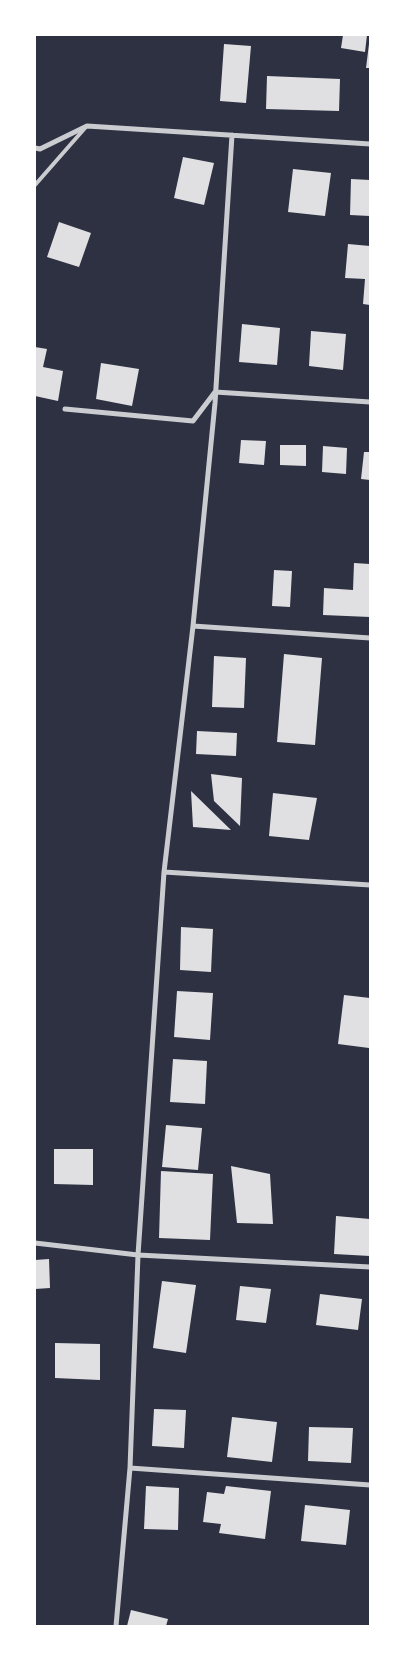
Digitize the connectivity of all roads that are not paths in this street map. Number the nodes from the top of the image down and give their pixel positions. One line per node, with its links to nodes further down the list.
1 (87, 126): 2 (street); 4 (street); 5 (lane)
2 (232, 135): 3 (street); 6 (street)
3 (370, 144)
4 (35, 148)
5 (35, 185)
6 (215, 392): 7 (street); 8 (street); 9 (street)
7 (370, 402)
8 (65, 409)
9 (193, 626): 10 (street); 11 (street)
10 (370, 638)
11 (164, 872): 12 (street); 14 (street)
12 (370, 885)
13 (35, 1243): 14 (street)
14 (138, 1256): 15 (street); 16 (street)
15 (370, 1268)
16 (130, 1468): 17 (street); 18 (street)
17 (370, 1485)
18 (116, 1626)

